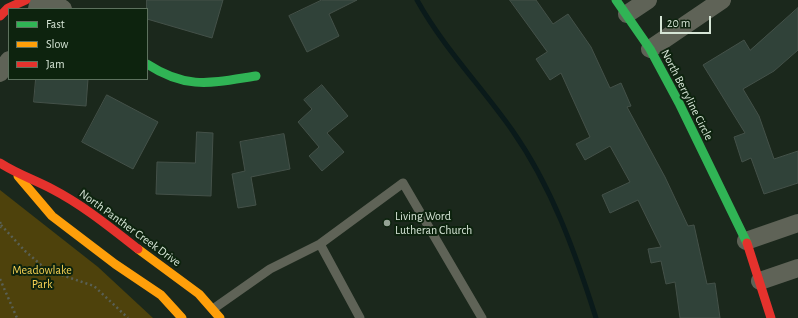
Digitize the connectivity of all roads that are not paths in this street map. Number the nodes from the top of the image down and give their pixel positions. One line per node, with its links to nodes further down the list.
1 (26, 0): 7 (street)
2 (50, 0): 6 (street)
3 (648, 0): 5 (street)
4 (722, 0): 8 (street)
5 (622, 7): 8 (street, North Berryline Circle)
6 (62, 8)
7 (0, 16)
8 (650, 49): 16 (street, North Berryline Circle)
9 (8, 61): 11 (street)
10 (148, 65): 12 (street)
11 (0, 73)
12 (256, 76)
13 (0, 163): 14 (street, North Panther Creek Drive)
14 (14, 172): 20 (street, North Panther Creek Drive); 21 (street, North Panther Creek Drive)
15 (798, 223): 16 (street)
16 (746, 241): 19 (street, North Berryline Circle)
17 (320, 244): 20 (lane); 23 (lane); 24 (lane)
18 (798, 268): 19 (street)
19 (760, 281): 25 (street, North Berryline Circle)
20 (213, 309): 22 (street, North Panther Creek Drive)
21 (182, 318)
22 (220, 318)
23 (360, 318)
24 (482, 318)
25 (771, 318)

